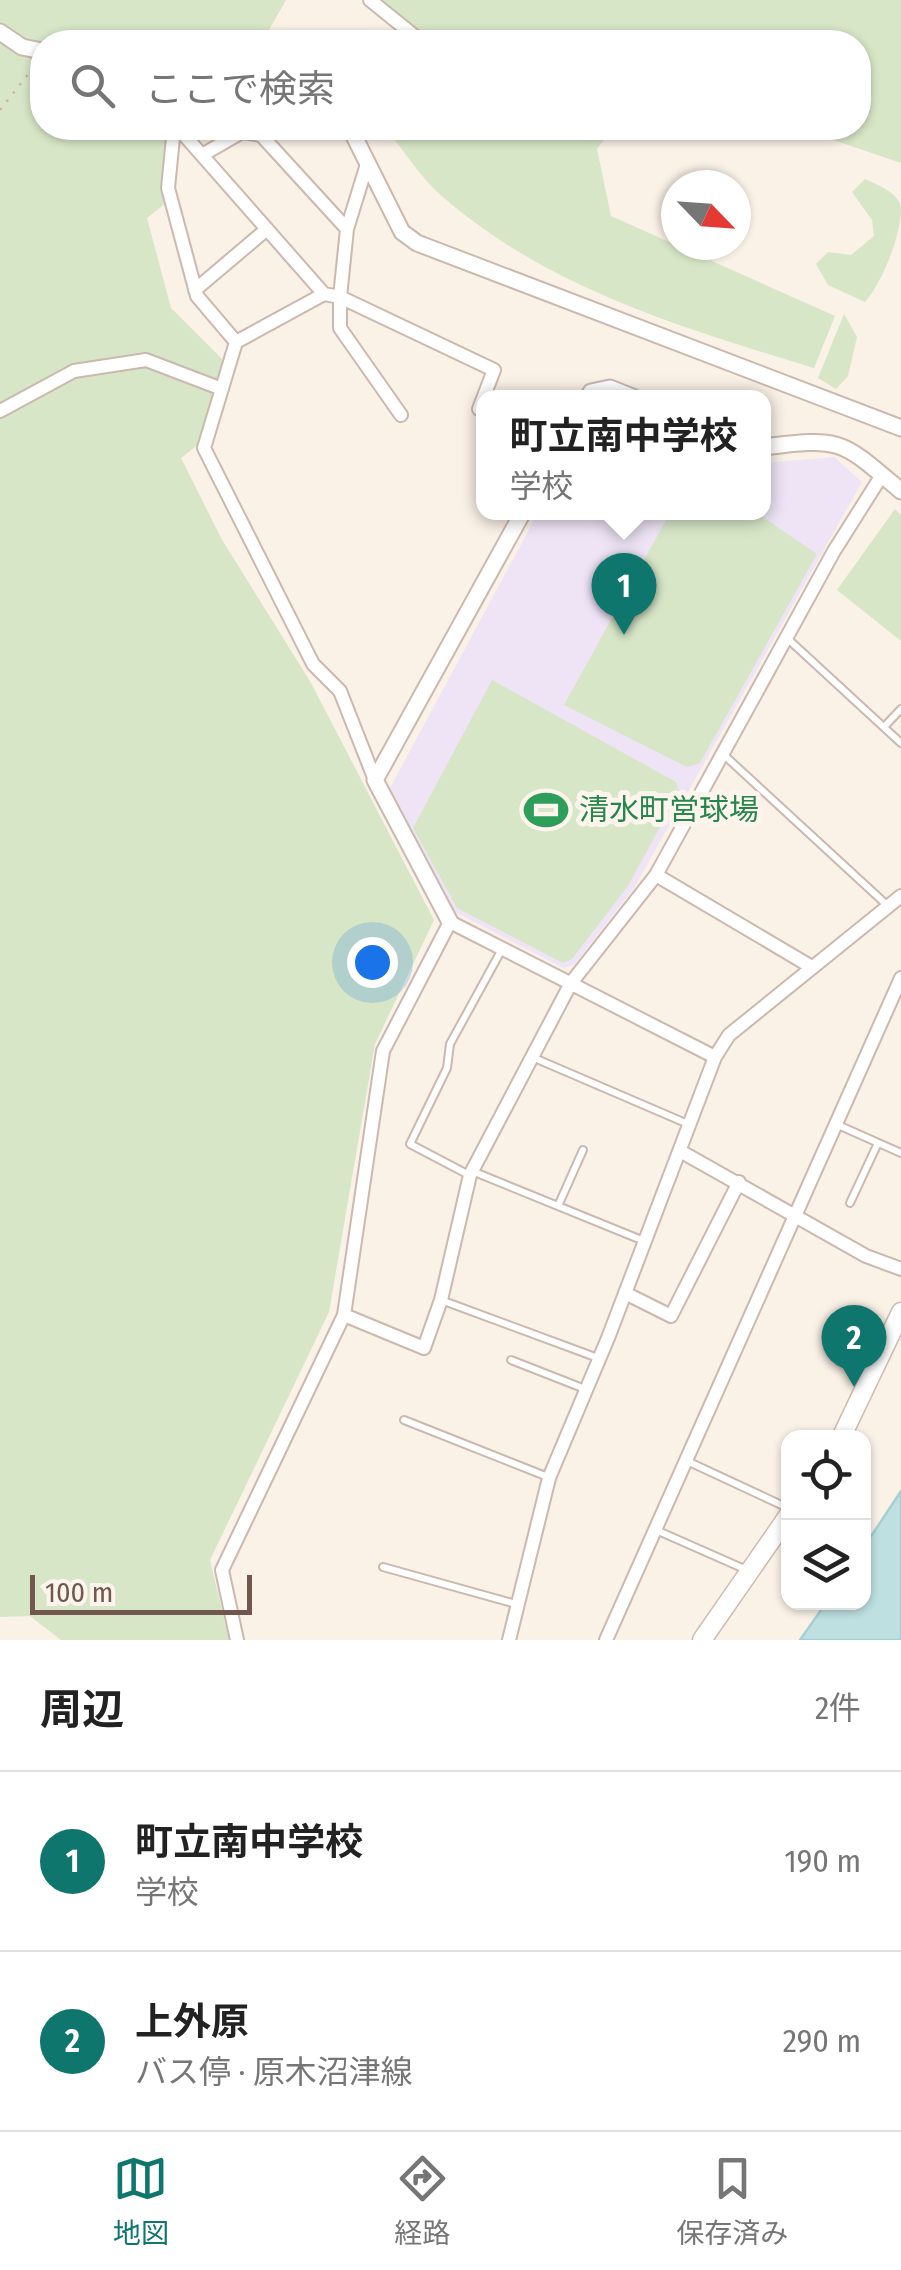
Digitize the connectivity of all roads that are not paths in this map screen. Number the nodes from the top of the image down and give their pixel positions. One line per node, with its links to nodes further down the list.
1 (370, 0): 2 (street)
2 (407, 30)
3 (0, 32): 4 (street)
4 (30, 49)
5 (174, 140): 14 (street)
6 (188, 140): 10 (street)
7 (228, 140): 10 (street)
8 (266, 140): 13 (street)
9 (357, 140): 11 (street)
10 (202, 155): 12 (street)
11 (366, 164): 13 (street); 22 (street)
12 (267, 229): 14 (street); 15 (street)
13 (347, 229): 16 (street)
14 (195, 290): 17 (street)
15 (324, 294): 16 (street); 17 (street)
16 (340, 297): 19 (street); 21 (street)
17 (236, 342): 18 (street)
18 (222, 389): 20 (street); 32 (street)
19 (486, 390)
20 (0, 412)
21 (401, 414)
22 (901, 428)
23 (771, 446): 24 (street)
24 (882, 475): 25 (street); 27 (street)
25 (901, 490)
26 (519, 520): 32 (street)
27 (787, 638): 29 (lane); 31 (street)
28 (901, 709): 29 (lane)
29 (884, 727): 30 (lane)
30 (901, 744)
31 (723, 754): 33 (street); 35 (lane)
32 (374, 780): 36 (street)
33 (656, 874): 38 (street); 40 (street)
34 (901, 896): 35 (street)
35 (888, 907): 38 (street)
36 (450, 922): 37 (street); 59 (street)
37 (502, 949): 40 (street); 49 (lane)
38 (810, 966): 42 (street)
39 (901, 978): 44 (street)
40 (570, 983): 41 (street); 42 (street)
41 (532, 1056): 43 (lane); 49 (street)
42 (716, 1057): 43 (street)
43 (690, 1124): 47 (street)
44 (836, 1124): 45 (lane); 53 (street)
45 (878, 1142): 48 (lane); 51 (lane)
46 (584, 1150): 52 (lane)
47 (680, 1151): 50 (street); 54 (street)
48 (901, 1153)
49 (471, 1173): 52 (lane); 57 (street)
50 (739, 1182): 53 (street); 56 (street)
51 (850, 1203)
52 (558, 1206): 54 (lane)
53 (794, 1212): 55 (street); 65 (street)
54 (645, 1242): 56 (street)
55 (901, 1269)
56 (625, 1294): 60 (street)
57 (441, 1300): 59 (street); 60 (lane)
58 (901, 1312): 64 (main road)
59 (344, 1316): 73 (street)
60 (600, 1358): 62 (street)
61 (510, 1360): 62 (lane)
62 (586, 1390): 66 (street)
63 (404, 1420): 66 (lane)
64 (845, 1430)
65 (687, 1461): 67 (lane); 69 (street)
66 (550, 1478): 72 (street)
67 (781, 1505)
68 (785, 1520): 71 (main road)
69 (656, 1530): 71 (lane); 75 (street)
70 (383, 1567): 72 (lane)
71 (750, 1572): 76 (main road)
72 (518, 1604): 74 (street)
73 (238, 1640)
74 (508, 1640)
75 (606, 1640)
76 (702, 1640)

